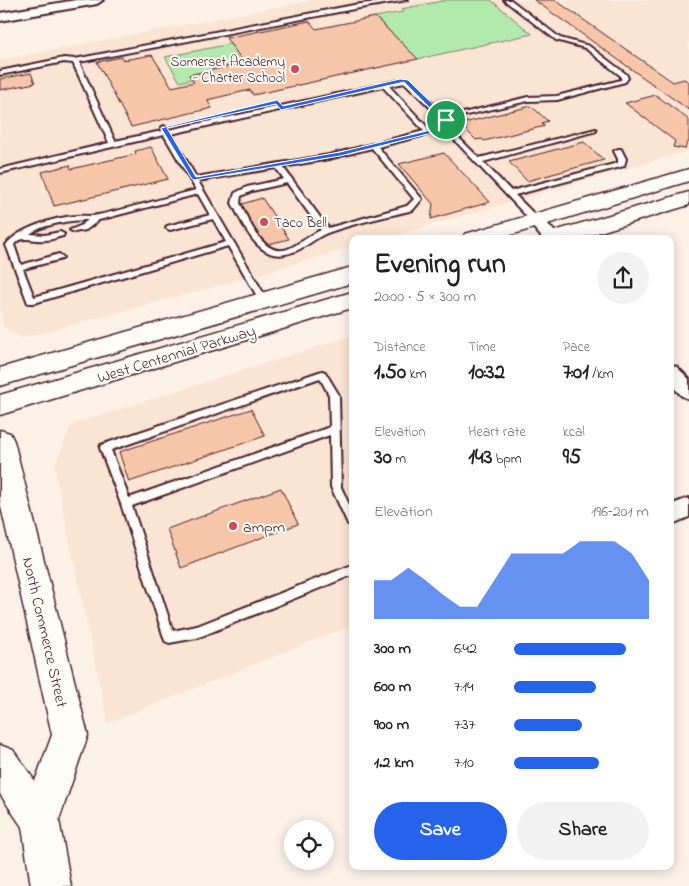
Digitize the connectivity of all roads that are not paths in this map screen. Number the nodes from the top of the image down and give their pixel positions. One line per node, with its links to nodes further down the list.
1 (97, 0): 4 (street)
2 (404, 0): 5 (lane)
3 (507, 0): 8 (lane)
4 (0, 17)
5 (75, 61): 6 (lane); 12 (lane)
6 (0, 73)
7 (384, 85): 8 (lane); 10 (lane); 11 (lane)
8 (446, 124): 10 (lane); 15 (lane)
9 (594, 130): 15 (lane)
10 (428, 132): 13 (lane)
11 (167, 133): 12 (lane); 19 (lane)
12 (113, 144): 17 (lane)
13 (374, 146): 16 (lane); 30 (lane)
14 (618, 150): 22 (lane)
15 (478, 162): 22 (lane)
16 (278, 165): 19 (lane); 20 (lane)
17 (0, 171)
18 (689, 175): 26 (main road)
19 (194, 179): 21 (lane)
20 (289, 180): 30 (lane); 30 (lane)
21 (201, 191): 24 (lane); 25 (lane)
22 (509, 194): 26 (lane)
23 (689, 198): 33 (main road)
24 (216, 216): 28 (lane); 35 (lane)
25 (96, 218): 27 (lane); 34 (lane)
26 (535, 220): 31 (main road); 32 (street)
27 (73, 227)
28 (170, 228)
29 (59, 231): 34 (lane)
30 (326, 231)
31 (486, 235)
32 (549, 235)
33 (566, 235)
34 (23, 236): 37 (lane)
35 (230, 243): 37 (lane); 39 (lane)
36 (59, 257): 37 (lane)
37 (18, 268)
38 (349, 276): 39 (main road, West Centennial Parkway)
39 (264, 301): 42 (main road, West Centennial Parkway)
40 (349, 301): 44 (main road, West Centennial Parkway)
41 (674, 376): 43 (street)
42 (0, 377)
43 (689, 391)
44 (0, 405)
45 (335, 429): 47 (lane); 47 (lane); 50 (lane)
46 (0, 442): 53 (main road, North Commerce Street)
47 (126, 504): 51 (lane)
48 (689, 507): 49 (street)
49 (674, 513)
50 (349, 515)
51 (349, 571)
52 (0, 763): 53 (main road, North Commerce Street)
53 (40, 820): 54 (main road, North Commerce Street)
54 (51, 886)

